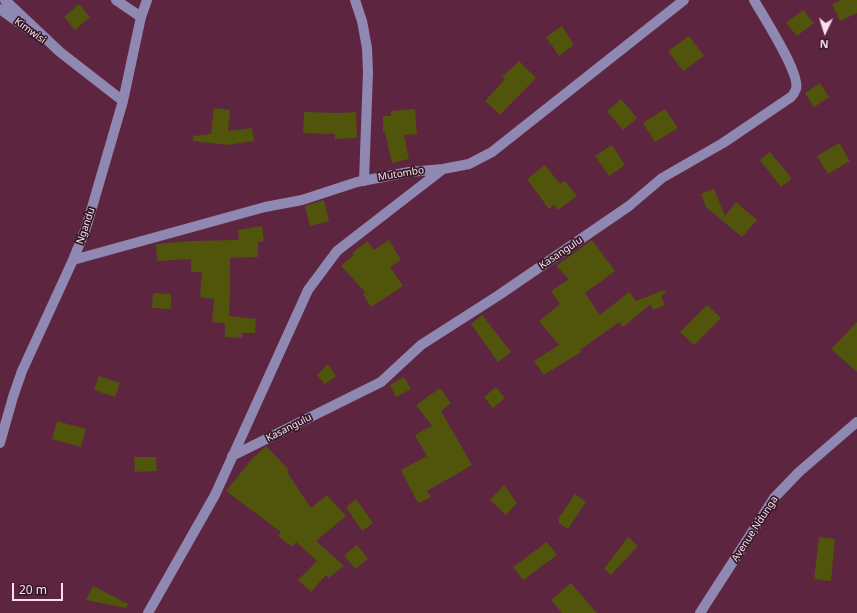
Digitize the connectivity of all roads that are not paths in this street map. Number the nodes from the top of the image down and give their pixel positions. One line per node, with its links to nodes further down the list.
1 (5, 0): 9 (street)
2 (116, 0): 8 (street)
3 (147, 0): 8 (street, Ngandu)
4 (355, 0): 12 (street)
5 (684, 0): 11 (street, Mutombo)
6 (754, 0): 16 (street, Kasangulu)
7 (0, 9): 9 (street, Kimwisi)
8 (141, 17): 10 (street, Ngandu)
9 (60, 52): 10 (street)
10 (122, 101): 13 (street, Ngandu)
11 (443, 169): 12 (street, Mutombo); 16 (street)
12 (364, 181): 13 (street, Mutombo)
13 (73, 260): 15 (street, Ngandu)
14 (857, 422): 18 (street, Avenue Ndunga)
15 (0, 443)
16 (232, 456): 17 (street)
17 (148, 613)
18 (700, 613)

